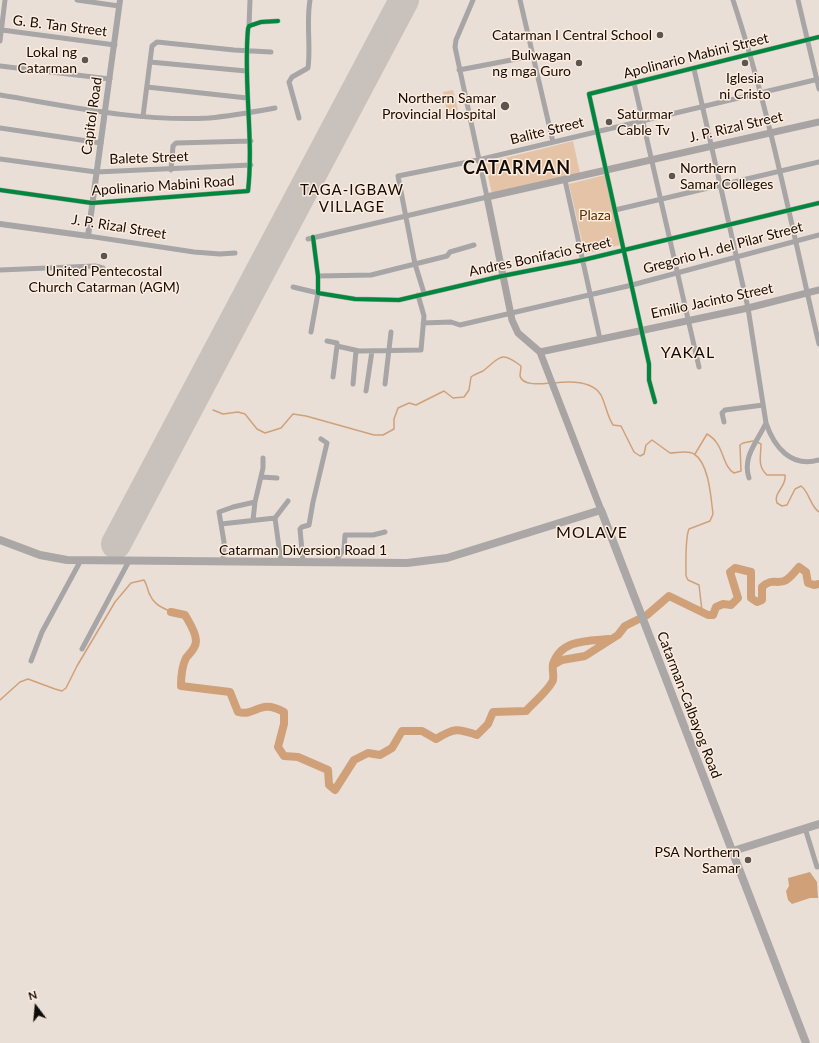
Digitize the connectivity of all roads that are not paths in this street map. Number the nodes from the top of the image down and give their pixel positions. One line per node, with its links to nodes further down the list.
1 (5, 0): 12 (street)
2 (77, 0): 9 (street)
3 (250, 0): 11 (street, Apolinario Mabini Road)
4 (310, 0): 39 (street)
5 (473, 0): 24 (street)
6 (520, 0): 20 (street)
7 (733, 0): 19 (street)
8 (798, 0): 14 (street)
9 (120, 3): 16 (street, Capitol Road)
10 (278, 21): 11 (street)
11 (249, 26): 17 (street, Apolinario Mabini Road)
12 (2, 30): 15 (street); 16 (street, G. B. Tan Street)
13 (819, 37): 14 (street, Apolinario Mabini Street)
14 (807, 39): 19 (street, Apolinario Mabini Street); 27 (street)
15 (0, 41)
16 (115, 45): 26 (street, Capitol Road)
17 (246, 51): 18 (street); 21 (street); 25 (street, Apolinario Mabini Road)
18 (271, 52)
19 (751, 55): 23 (street, Apolinario Mabini Street); 31 (street)
20 (532, 56): 24 (street); 46 (street)
21 (150, 62): 25 (street); 29 (street)
22 (0, 66): 26 (street)
23 (694, 69): 28 (street, Apolinario Mabini Street); 34 (street)
24 (459, 70): 50 (street)
25 (246, 71): 33 (street, Apolinario Mabini Road)
26 (110, 79): 36 (street, Capitol Road)
27 (818, 80): 30 (street); 31 (street, Balite Street)
28 (634, 83): 40 (street); 43 (street, Apolinario Mabini Street)
29 (147, 87): 33 (street); 38 (street)
30 (819, 89)
31 (761, 94): 34 (street, Balite Street); 44 (street)
32 (0, 95): 36 (street)
33 (247, 98): 37 (street, Apolinario Mabini Road)
34 (702, 106): 40 (street, Balite Street); 48 (street)
35 (275, 108): 37 (street)
36 (105, 112): 38 (street); 47 (street, Capitol Road)
37 (249, 112): 38 (street); 45 (street, Apolinario Mabini Road)
38 (143, 116)
39 (299, 118)
40 (643, 121): 43 (street, Balite Street); 51 (street)
41 (819, 122): 44 (main road, J. P. Rizal Street)
42 (0, 128): 47 (street)
43 (597, 131): 46 (street, Balite Street); 55 (street)
44 (770, 133): 48 (main road, J. P. Rizal Street); 57 (street)
45 (251, 141): 53 (street, Apolinario Mabini Road); 54 (street)
46 (553, 142): 50 (street, Balite Street)
47 (100, 143): 56 (street, Capitol Road)
48 (712, 146): 51 (main road, J. P. Rizal Street); 59 (street)
49 (0, 159): 56 (street, Balete Street)
50 (478, 160): 61 (street); 67 (street, Balite Street)
51 (651, 160): 55 (main road, J. P. Rizal Street); 62 (street)
52 (819, 162): 57 (street)
53 (251, 164): 54 (street, Balete Street); 63 (street, Apolinario Mabini Road)
54 (171, 170): 56 (street, Balete Street)
55 (606, 170): 58 (main road, J. P. Rizal Street); 65 (street)
56 (96, 172): 63 (street, Capitol Road)
57 (779, 172): 59 (street); 66 (street)
58 (565, 180): 61 (main road, J. P. Rizal Street); 78 (street)
59 (721, 186): 62 (street); 69 (street)
60 (0, 190): 63 (street, Apolinario Mabini Road)
61 (487, 197): 67 (street, J. P. Rizal Street); 84 (main road)
62 (660, 200): 65 (street); 72 (street)
63 (92, 203): 71 (street, Capitol Road)
64 (819, 203): 66 (street, Andres Bonifacio Street)
65 (615, 210): 75 (street)
66 (789, 210): 69 (street, Andres Bonifacio Street); 73 (street)
67 (407, 216): 79 (street); 83 (street, J. P. Rizal Street)
68 (0, 224): 71 (street, J. P. Rizal Street)
69 (730, 225): 72 (street, Andres Bonifacio Street); 77 (street)
70 (819, 235): 73 (street, Gregorio H. del Pilar Street)
71 (88, 236): 76 (street, J. P. Rizal Street)
72 (670, 239): 75 (street, Andres Bonifacio Street); 82 (street)
73 (796, 241): 77 (street, Gregorio H. del Pilar Street); 90 (street)
74 (474, 245): 79 (street)
75 (624, 250): 78 (street, Andres Bonifacio Street); 85 (street)
76 (235, 253)
77 (737, 257): 82 (street, Gregorio H. del Pilar Street); 93 (street)
78 (583, 260): 84 (street, Andres Bonifacio Street); 92 (street)
79 (416, 264): 83 (street); 89 (street)
80 (104, 268): 81 (street)
81 (0, 270)
82 (677, 272): 85 (street, Gregorio H. del Pilar Street); 95 (street)
83 (318, 276): 88 (street)
84 (502, 276): 89 (street, Andres Bonifacio Street); 94 (main road)
85 (632, 285): 92 (street, Gregorio H. del Pilar Street); 97 (street)
86 (293, 287): 88 (street, Andres Bonifacio Street)
87 (819, 290): 90 (main road, Emilio Jacinto Street)
88 (318, 293): 91 (street, Andres Bonifacio Street); 98 (street)
89 (424, 293): 91 (street, Andres Bonifacio Street)
90 (807, 293): 93 (main road, Emilio Jacinto Street); 102 (street)
91 (418, 295): 96 (street)
92 (590, 295): 94 (street, Gregorio H. del Pilar Street); 100 (street)
93 (748, 308): 95 (main road, Emilio Jacinto Street); 114 (street)
94 (510, 314): 96 (street, Gregorio H. del Pilar Street); 107 (main road)
95 (688, 320): 97 (main road, Emilio Jacinto Street); 108 (street)
96 (423, 323): 106 (street)
97 (642, 330): 100 (main road, Emilio Jacinto Street); 113 (street)
98 (311, 332)
99 (391, 332): 106 (street)
100 (600, 339): 107 (main road, Emilio Jacinto Street)
101 (327, 342): 103 (street)
102 (819, 344)
103 (337, 346): 104 (street); 109 (street)
104 (356, 350): 105 (street); 110 (street)
105 (372, 350): 106 (street); 112 (street)
106 (390, 352): 111 (street)
107 (540, 352): 125 (main road, Catarman-Calbayog Road)
108 (699, 367)
109 (333, 377)
110 (353, 384)
111 (385, 384)
112 (366, 391)
113 (655, 402)
114 (763, 405): 115 (street); 116 (street)
115 (724, 422)
116 (766, 424): 119 (street); 122 (street)
117 (321, 439): 135 (street)
118 (263, 458): 120 (street)
119 (819, 460)
120 (261, 477): 121 (street); 124 (street)
121 (278, 478)
122 (749, 478)
123 (288, 501): 126 (street)
124 (255, 502): 127 (street); 128 (street)
125 (601, 510): 136 (main road, Catarman Diversion Road 1); 141 (main road, Catarman-Calbayog Road)
126 (275, 518): 127 (street); 134 (street)
127 (253, 520): 128 (street)
128 (221, 524): 133 (street)
129 (385, 532): 136 (street)
130 (0, 540): 131 (main road, Catarman Diversion Road 1)
131 (81, 560): 132 (main road, Catarman Diversion Road 1); 138 (street)
132 (129, 561): 133 (main road, Catarman Diversion Road 1); 137 (street)
133 (224, 562): 134 (main road, Catarman Diversion Road 1)
134 (281, 562): 135 (main road, Catarman Diversion Road 1)
135 (303, 562): 136 (main road, Catarman Diversion Road 1)
136 (334, 563)
137 (82, 649)
138 (31, 661)
139 (819, 824): 140 (main road)
140 (805, 828): 141 (main road); 142 (street)
141 (733, 852): 143 (main road, Catarman-Calbayog Road)
142 (818, 867)
143 (806, 1043)

